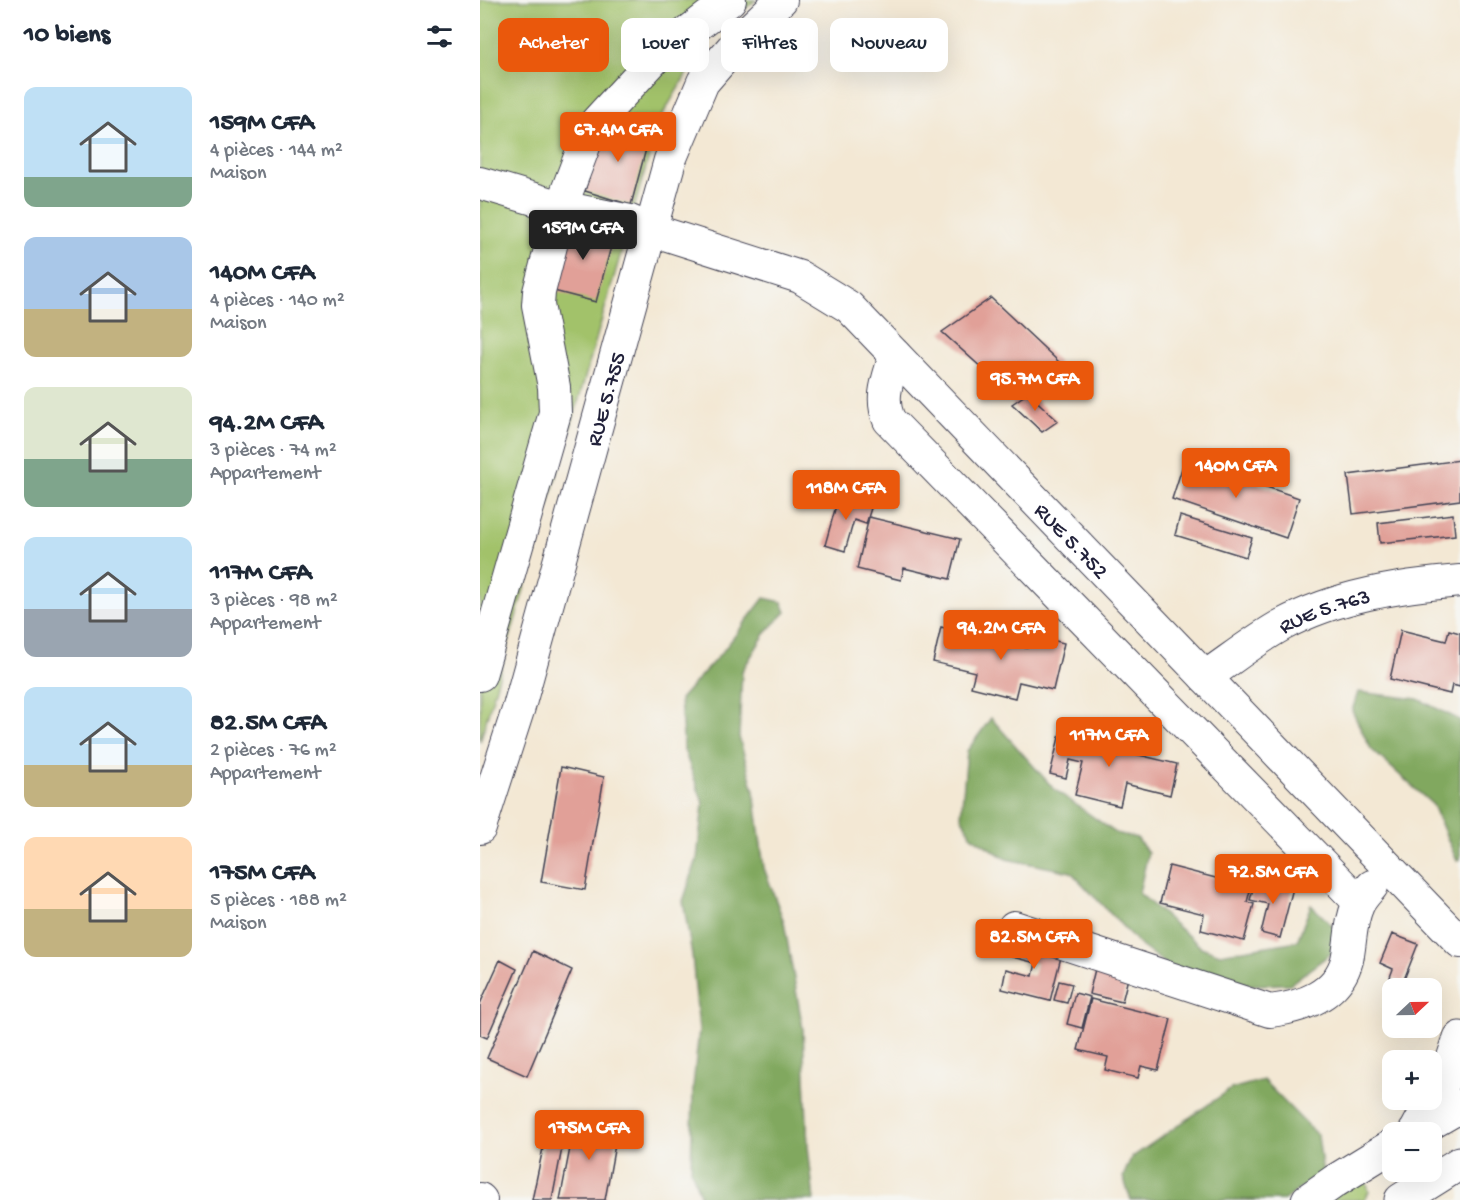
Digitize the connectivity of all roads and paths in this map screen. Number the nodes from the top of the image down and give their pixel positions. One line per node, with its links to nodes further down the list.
1 (730, 0): 4 (lane)
2 (782, 0): 5 (lane, RUE 5.755)
3 (480, 183): 4 (lane, RUE 5.752)
4 (561, 207): 5 (lane, RUE 5.752); 8 (lane)
5 (641, 225): 6 (lane, RUE 5.752); 10 (lane, RUE 5.755)
6 (896, 354): 9 (lane, RUE 5.752); 12 (lane)
7 (1460, 581): 9 (lane, RUE 5.763)
8 (480, 675)
9 (1205, 677): 11 (lane, RUE 5.752)
10 (480, 828)
11 (1387, 867): 12 (lane); 14 (lane, RUE 5.752)
12 (1359, 902): 13 (lane)
13 (1014, 927)
14 (1460, 942)
15 (1460, 1038): 17 (highway)
16 (1460, 1106): 18 (highway)
17 (1416, 1122)
18 (1433, 1122)
19 (1382, 1152): 21 (highway)
20 (1460, 1163): 22 (highway)
21 (1308, 1200)
22 (1401, 1200)

